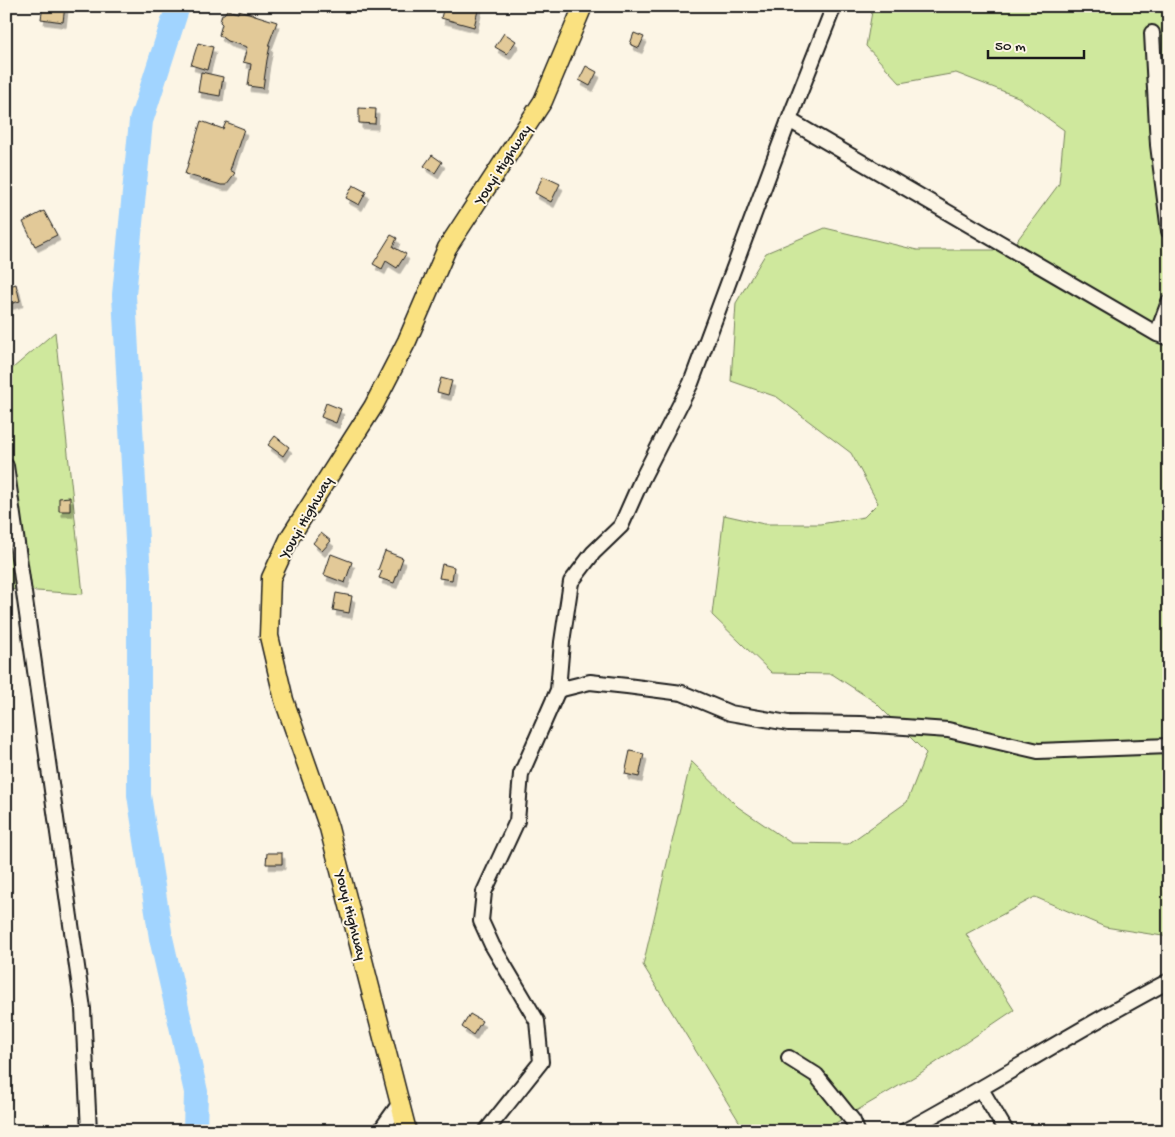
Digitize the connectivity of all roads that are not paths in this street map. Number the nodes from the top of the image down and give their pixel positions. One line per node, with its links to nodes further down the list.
1 (583, 6): 14 (main road, Youyi Highway)
2 (834, 6): 4 (street)
3 (1152, 33): 5 (street)
4 (789, 120): 7 (street); 9 (street)
5 (1169, 230)
6 (1169, 302): 7 (street)
7 (1163, 336)
8 (6, 466): 15 (street)
9 (558, 690): 10 (street); 18 (street)
10 (1169, 746)
11 (1169, 981): 13 (street)
12 (789, 1058): 19 (street)
13 (981, 1089): 20 (street); 21 (street)
14 (400, 1103): 16 (street); 17 (main road, Youyi Highway)
15 (90, 1131)
16 (380, 1131)
17 (407, 1131)
18 (486, 1131)
19 (857, 1131)
20 (906, 1131)
21 (1006, 1131)

